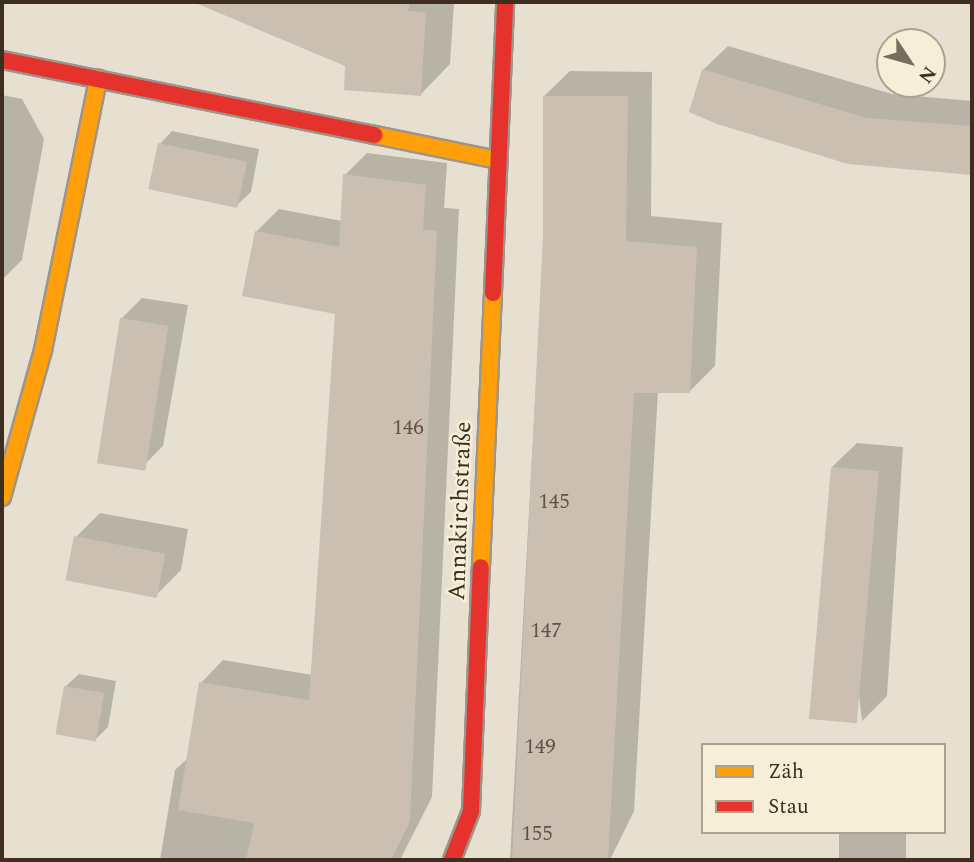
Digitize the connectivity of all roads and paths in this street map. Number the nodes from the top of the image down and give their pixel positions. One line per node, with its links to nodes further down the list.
1 (505, 2): 4 (street, Annakirchstraße)
2 (2, 60): 3 (street)
3 (98, 79): 4 (street); 5 (street)
4 (498, 160): 6 (street, Annakirchstraße)
5 (2, 497)
6 (452, 860)

